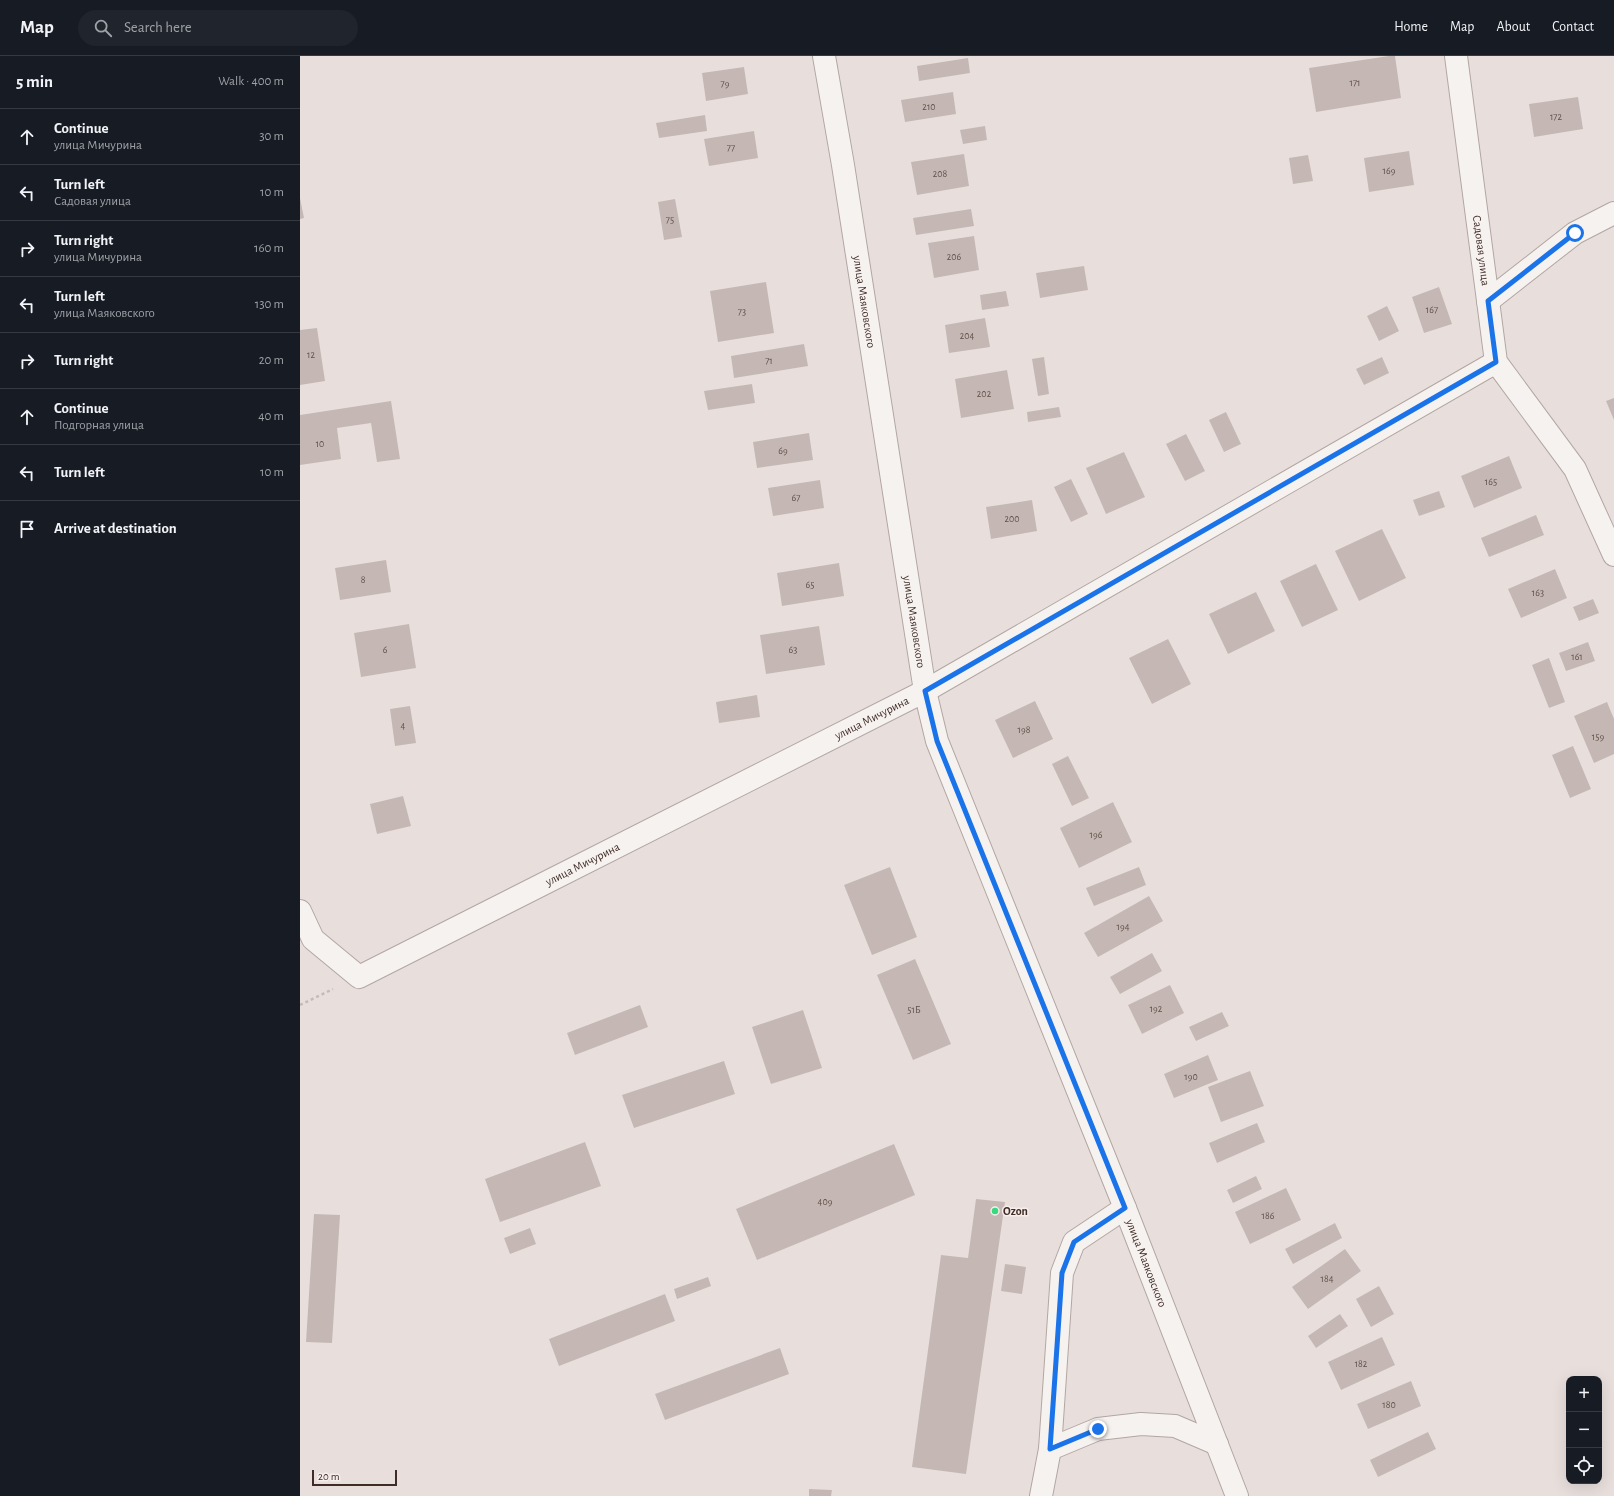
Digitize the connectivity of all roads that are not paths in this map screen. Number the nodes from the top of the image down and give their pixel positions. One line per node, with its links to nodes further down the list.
1 (824, 56): 7 (street, улица Маяковского)
2 (1456, 56): 4 (street, Садовая улица)
3 (1614, 213): 4 (street)
4 (1488, 301): 5 (street, Садовая улица)
5 (1496, 362): 6 (street, Садовая улица); 7 (street, улица Мичурина)
6 (1614, 555)
7 (925, 691): 8 (street, улица Мичурина); 9 (street, улица Маяковского)
8 (300, 910)
9 (1125, 1208): 10 (street, улица Маяковского); 11 (street)
10 (1217, 1444): 11 (street); 13 (street, улица Маяковского)
11 (1050, 1449): 12 (street)
12 (1041, 1496)
13 (1237, 1496)

